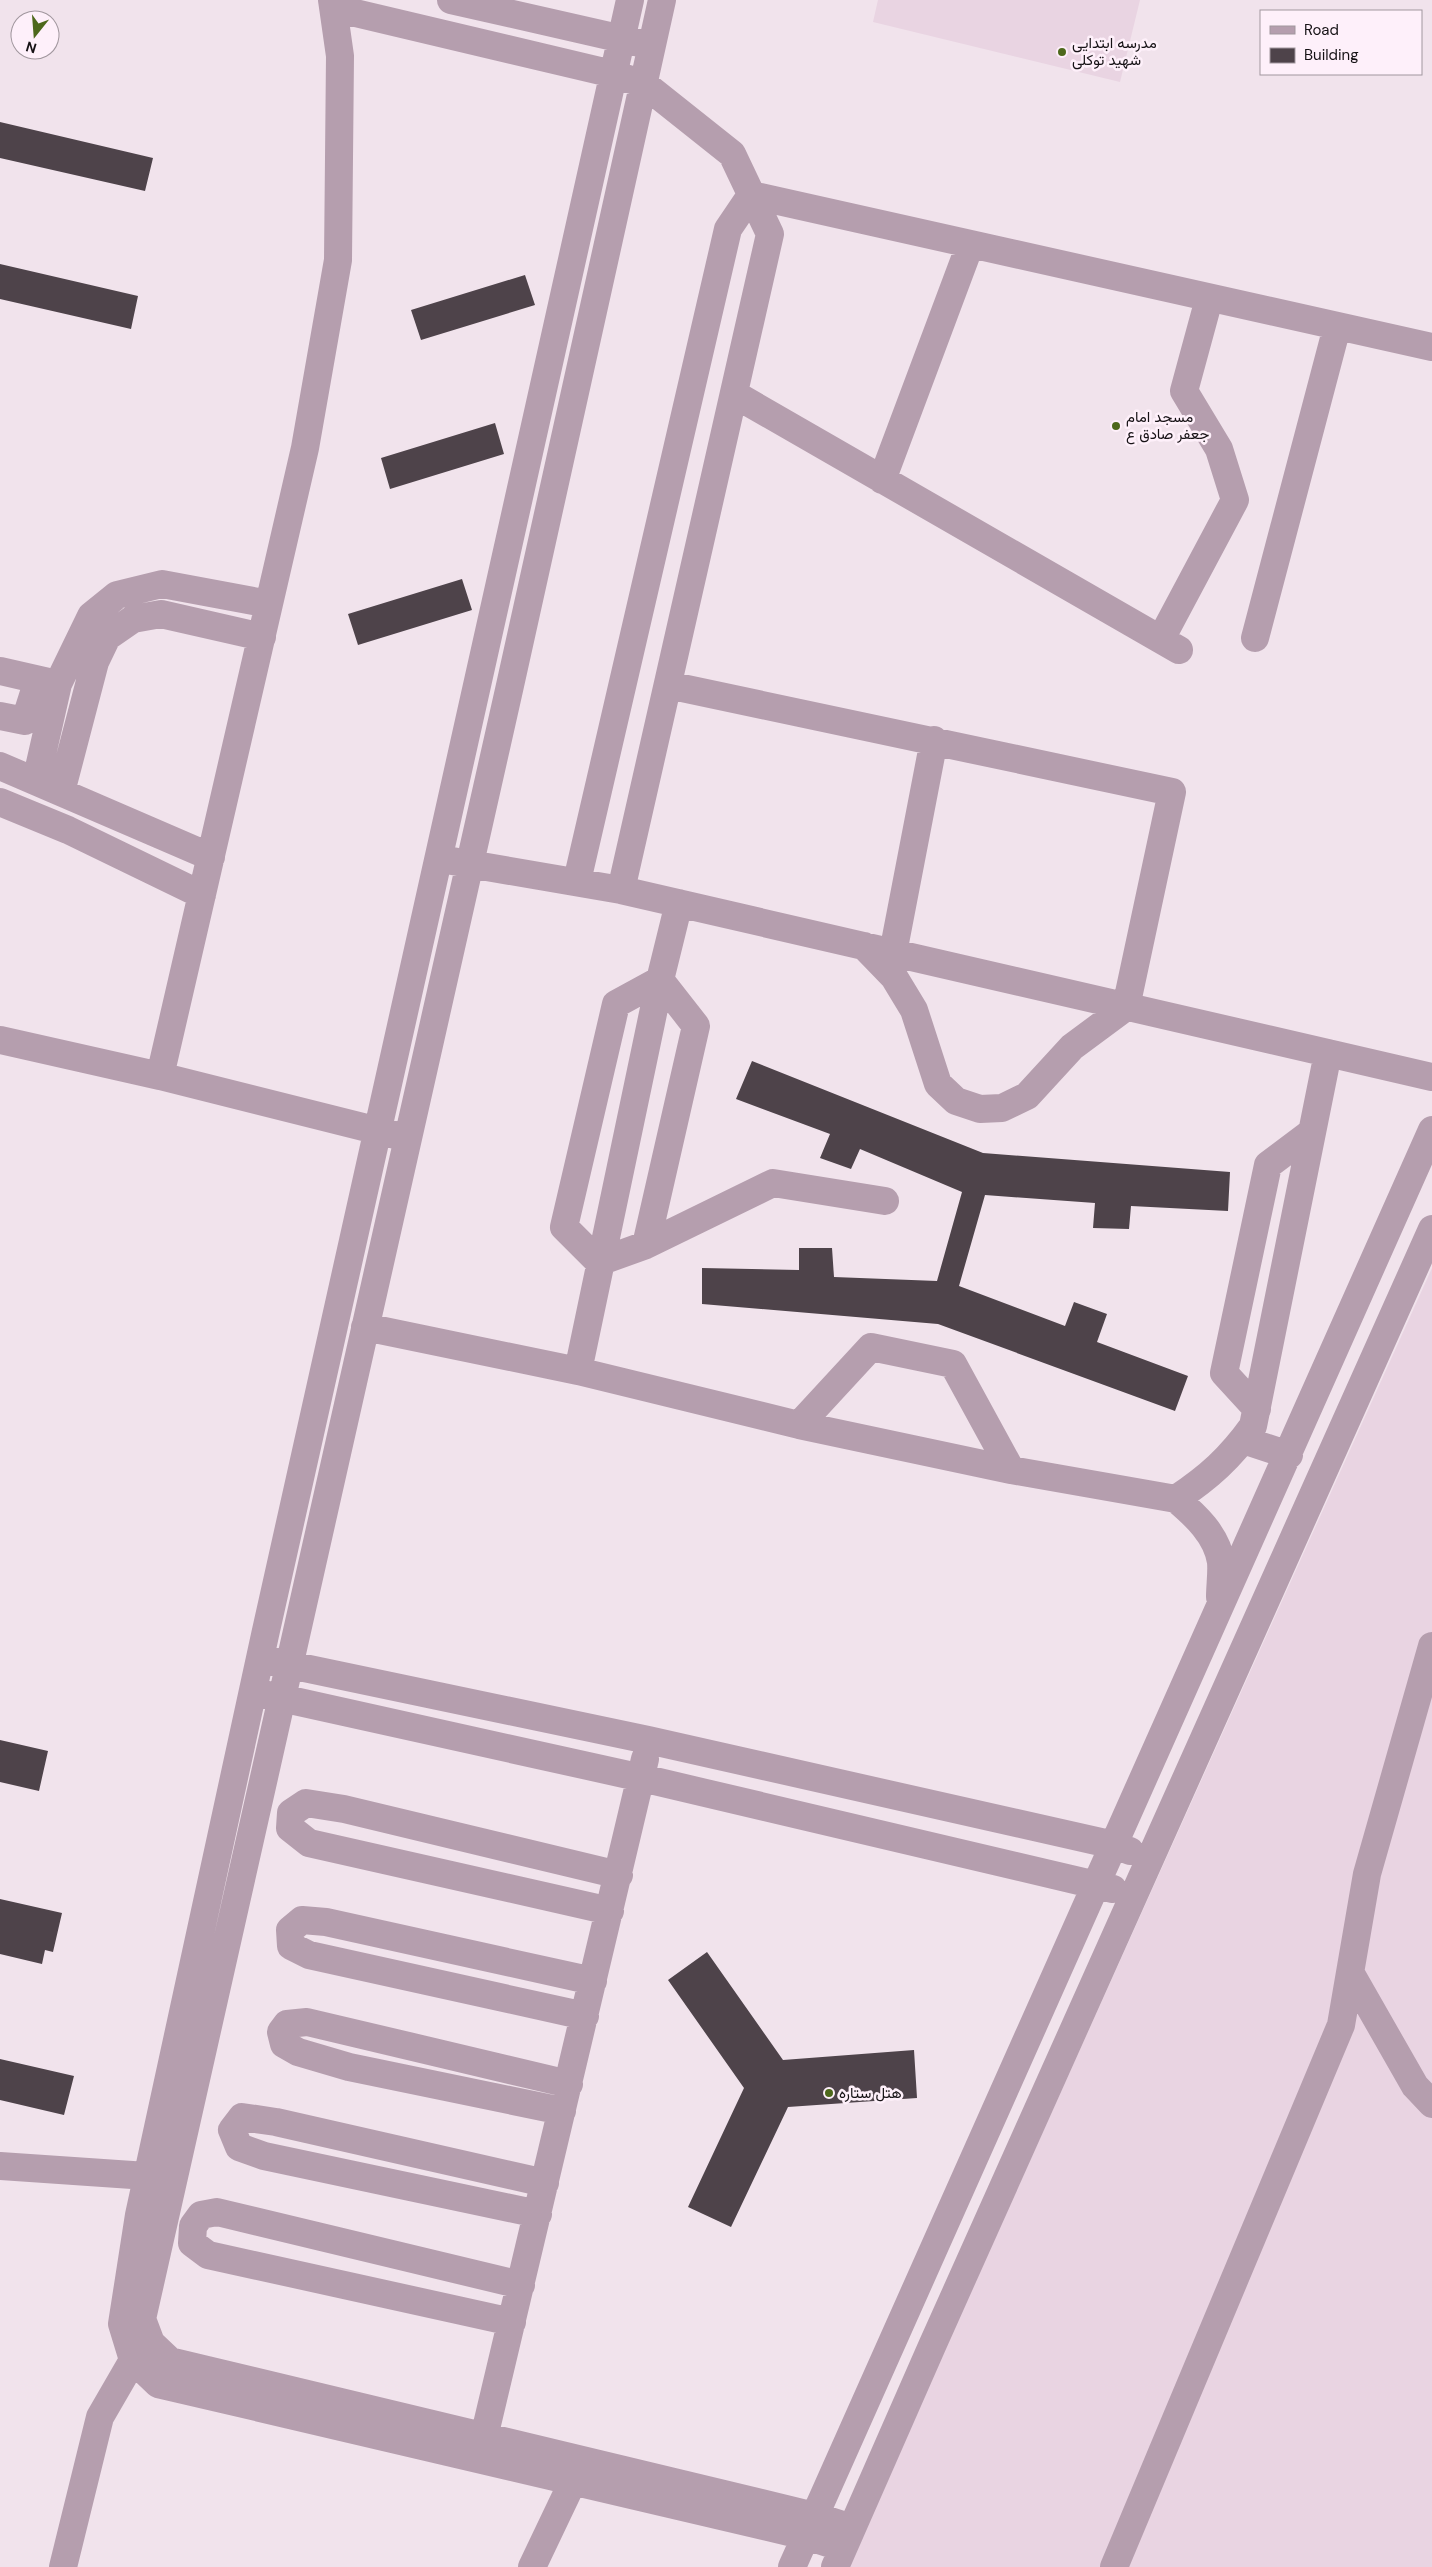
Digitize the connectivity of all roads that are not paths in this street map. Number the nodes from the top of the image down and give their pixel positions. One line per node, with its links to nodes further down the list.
1 (451, 0): 5 (lane)
2 (630, 0): 5 (lane)
3 (662, 0): 6 (lane)
4 (333, 4): 7 (lane); 16 (lane)
5 (621, 39): 6 (lane); 7 (lane)
6 (652, 46): 8 (lane)
7 (613, 74): 8 (lane); 28 (lane)
8 (644, 84): 9 (lane); 30 (lane)
9 (751, 195): 10 (lane); 14 (lane); 31 (lane)
10 (970, 245): 11 (lane); 15 (lane)
11 (1209, 298): 12 (lane); 15 (lane)
12 (1337, 327): 13 (lane); 18 (lane)
13 (1432, 348)
14 (734, 394): 15 (lane); 21 (lane)
15 (882, 480)
16 (269, 604): 17 (lane); 20 (lane)
17 (262, 637): 26 (lane); 29 (lane)
18 (1255, 638)
19 (0, 671): 20 (lane)
20 (48, 682): 22 (lane); 25 (lane)
21 (668, 685): 23 (lane); 32 (lane)
22 (0, 716)
23 (934, 740): 36 (lane); 38 (lane)
24 (0, 766): 25 (lane)
25 (36, 781): 26 (lane)
26 (61, 792): 29 (lane)
27 (0, 802): 33 (lane)
28 (439, 857): 30 (lane); 44 (lane)
29 (211, 858): 33 (lane)
30 (470, 865): 31 (lane); 46 (lane)
31 (577, 881): 32 (lane)
32 (621, 890): 34 (lane)
33 (202, 895): 41 (lane)
34 (679, 903): 35 (lane); 37 (lane)
35 (864, 946): 36 (lane); 38 (lane)
36 (893, 953): 38 (lane)
37 (660, 980): 49 (lane); 50 (lane); 50 (lane)
38 (1126, 1006): 40 (lane)
39 (0, 1040): 41 (lane)
40 (1328, 1053): 42 (lane); 45 (lane)
41 (160, 1076): 44 (lane)
42 (1432, 1077)
43 (1432, 1130): 56 (lane)
44 (378, 1131): 46 (lane); 61 (lane)
45 (1312, 1132): 53 (lane); 53 (lane)
46 (408, 1138): 51 (lane)
47 (885, 1201): 49 (lane)
48 (1432, 1229): 70 (lane)
49 (646, 1245): 50 (lane)
50 (599, 1262): 52 (lane)
51 (365, 1328): 52 (lane); 62 (lane)
52 (578, 1371): 54 (lane)
53 (1257, 1409): 55 (lane)
54 (798, 1425): 57 (lane); 57 (lane)
55 (1243, 1440): 56 (lane); 58 (lane)
56 (1289, 1455): 59 (lane)
57 (1010, 1470): 58 (lane)
58 (1176, 1499): 59 (lane)
59 (1220, 1607): 69 (lane)
60 (1432, 1646): 75 (lane)
61 (260, 1658): 62 (lane); 63 (lane)
62 (289, 1665): 64 (lane); 65 (lane)
63 (253, 1691): 64 (lane); 82 (lane)
64 (282, 1698): 66 (lane); 88 (lane)
65 (648, 1740): 66 (lane); 67 (lane)
66 (642, 1778): 68 (lane); 71 (lane)
67 (888, 1794): 68 (lane); 69 (lane)
68 (878, 1832): 72 (lane)
69 (1114, 1845): 70 (lane); 72 (lane)
70 (1150, 1858): 73 (lane)
71 (619, 1875): 74 (lane); 74 (lane)
72 (1097, 1883): 73 (lane); 90 (lane)
73 (1133, 1895): 91 (lane)
74 (610, 1911): 76 (lane)
75 (1351, 1974): 79 (lane); 95 (lane)
76 (594, 1981): 77 (lane); 77 (lane)
77 (585, 2016): 78 (lane)
78 (569, 2084): 80 (lane); 80 (lane)
79 (1432, 2104)
80 (562, 2111): 83 (lane)
81 (0, 2166): 82 (lane)
82 (147, 2176): 87 (lane)
83 (545, 2183): 84 (lane); 84 (lane)
84 (538, 2214): 85 (lane)
85 (521, 2285): 86 (lane); 86 (lane)
86 (512, 2322): 88 (lane)
87 (133, 2360): 88 (lane); 92 (lane)
88 (481, 2449): 89 (lane); 90 (lane)
89 (573, 2481): 90 (lane); 93 (lane)
90 (811, 2526): 91 (lane); 94 (lane)
91 (844, 2548)
92 (63, 2567)
93 (532, 2567)
94 (792, 2567)
95 (1114, 2567)

